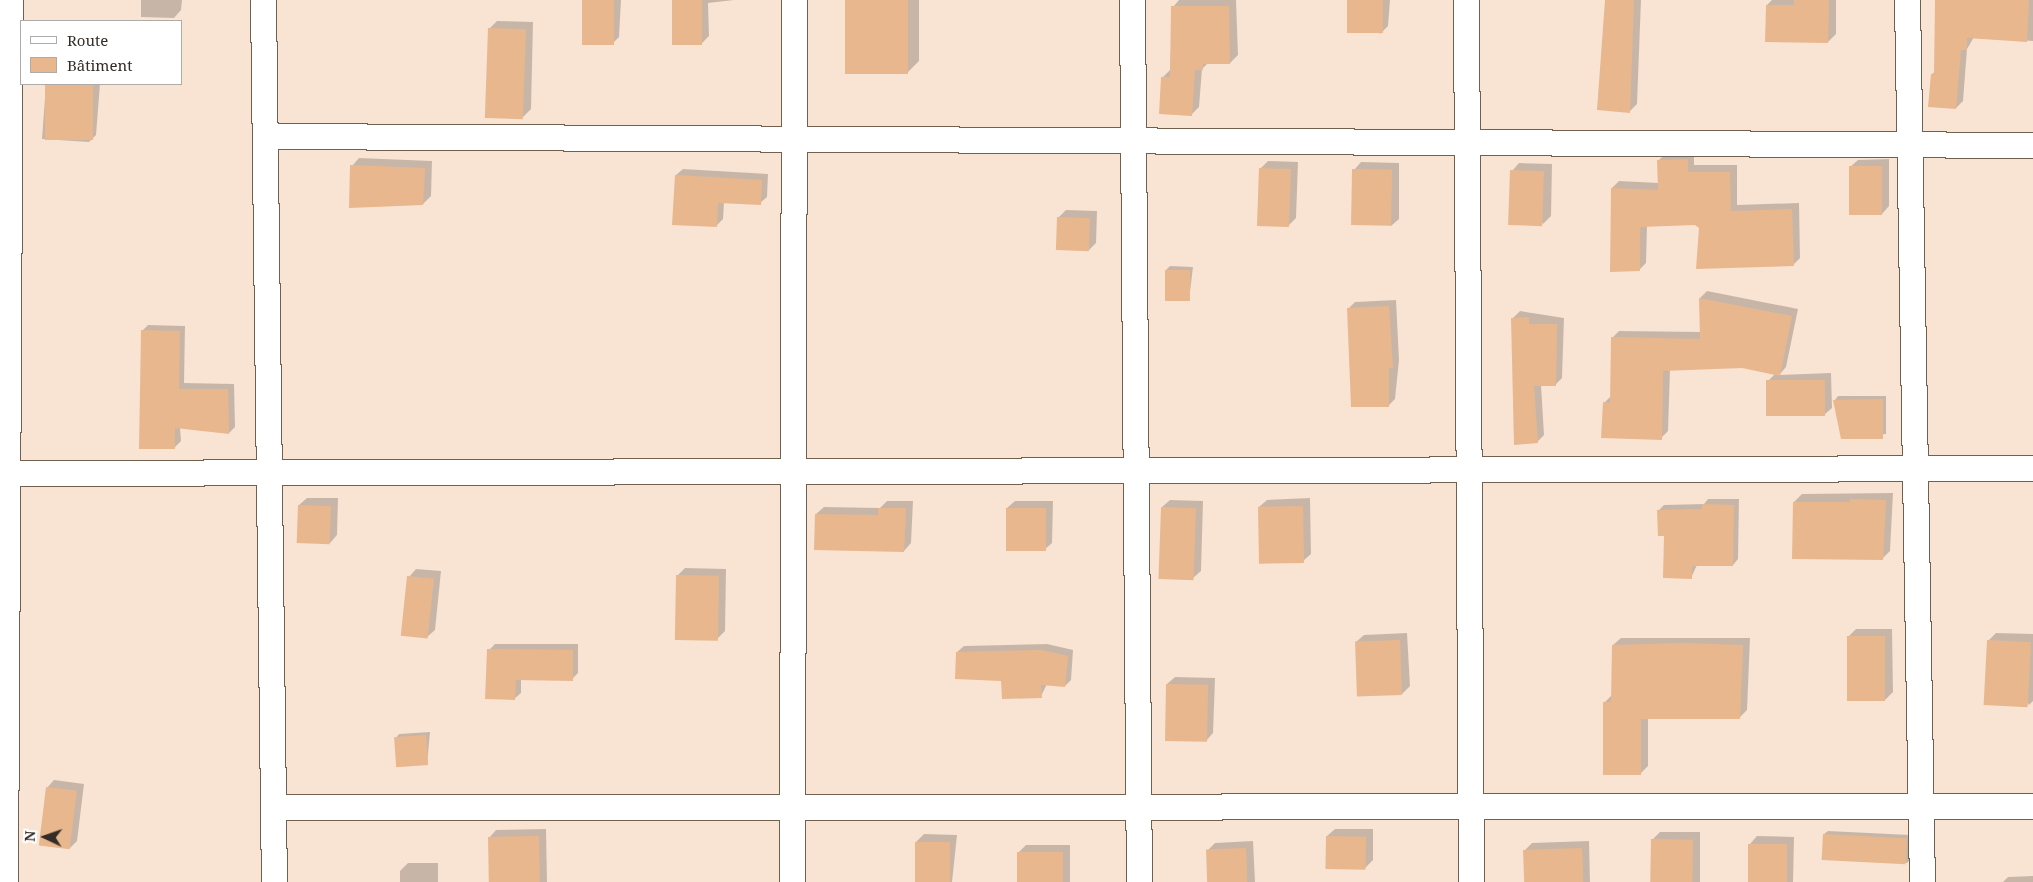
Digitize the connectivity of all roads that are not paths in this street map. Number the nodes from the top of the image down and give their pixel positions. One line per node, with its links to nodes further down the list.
1 (10, 0): 18 (street)
2 (263, 0): 7 (street)
3 (794, 0): 8 (street)
4 (1132, 0): 9 (street)
5 (1466, 0): 10 (street)
6 (1907, 0): 11 (street)
7 (265, 136): 8 (street); 19 (street)
8 (794, 139): 9 (street); 17 (street)
9 (1133, 140): 10 (street); 15 (street)
10 (1467, 142): 11 (street); 16 (street)
11 (1910, 145): 12 (street); 13 (street)
12 (2033, 146)
13 (1916, 468): 14 (street); 16 (street); 23 (street)
14 (2033, 468)
15 (1135, 470): 16 (street); 17 (street); 21 (street)
16 (1469, 470): 22 (street)
17 (793, 471): 19 (street); 20 (street)
18 (4, 472): 19 (street); 26 (street)
19 (269, 472): 25 (street)
20 (792, 806): 21 (street); 25 (street); 28 (street)
21 (1138, 806): 22 (street); 29 (street)
22 (1471, 806): 23 (street); 30 (street)
23 (1921, 806): 24 (street); 31 (street)
24 (2033, 806)
25 (273, 807): 27 (street)
26 (5, 882)
27 (274, 882)
28 (792, 882)
29 (1139, 882)
30 (1472, 882)
31 (1922, 882)

